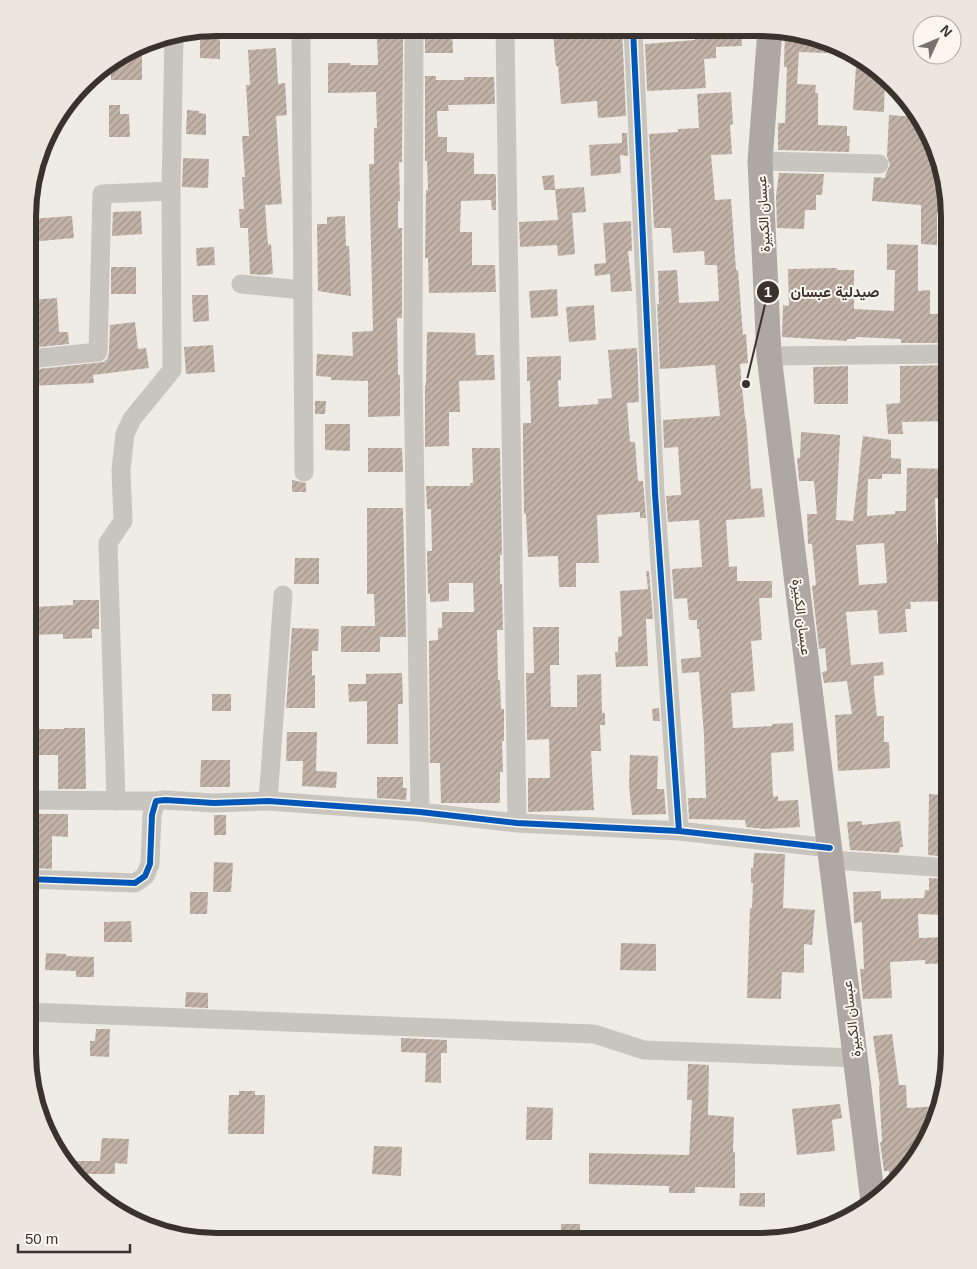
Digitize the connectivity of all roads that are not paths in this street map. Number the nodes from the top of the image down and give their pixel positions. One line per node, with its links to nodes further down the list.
1 (301, 36): 11 (street)
2 (414, 36): 21 (street)
3 (505, 36): 22 (street)
4 (633, 36): 23 (street)
5 (769, 37): 7 (main road, عبسان الكبيرة)
6 (174, 41): 9 (street)
7 (760, 161): 8 (street); 13 (main road, عبسان الكبيرة)
8 (879, 164)
9 (171, 191): 14 (street); 18 (street)
10 (241, 284): 11 (street)
11 (302, 290): 15 (street)
12 (941, 354): 13 (street)
13 (770, 356): 24 (main road, عبسان الكبيرة)
14 (36, 357)
15 (304, 472)
16 (283, 594): 20 (street)
17 (36, 800): 18 (street)
18 (116, 801): 19 (street)
19 (156, 801): 20 (street); 26 (street)
20 (268, 801): 21 (street)
21 (420, 812): 22 (street)
22 (517, 823): 23 (street)
23 (679, 831): 24 (street)
24 (831, 854): 25 (street); 28 (main road, عبسان الكبيرة)
25 (941, 867)
26 (36, 879)
27 (36, 1012): 28 (street)
28 (856, 1058): 29 (main road, عبسان الكبيرة)
29 (872, 1193)

